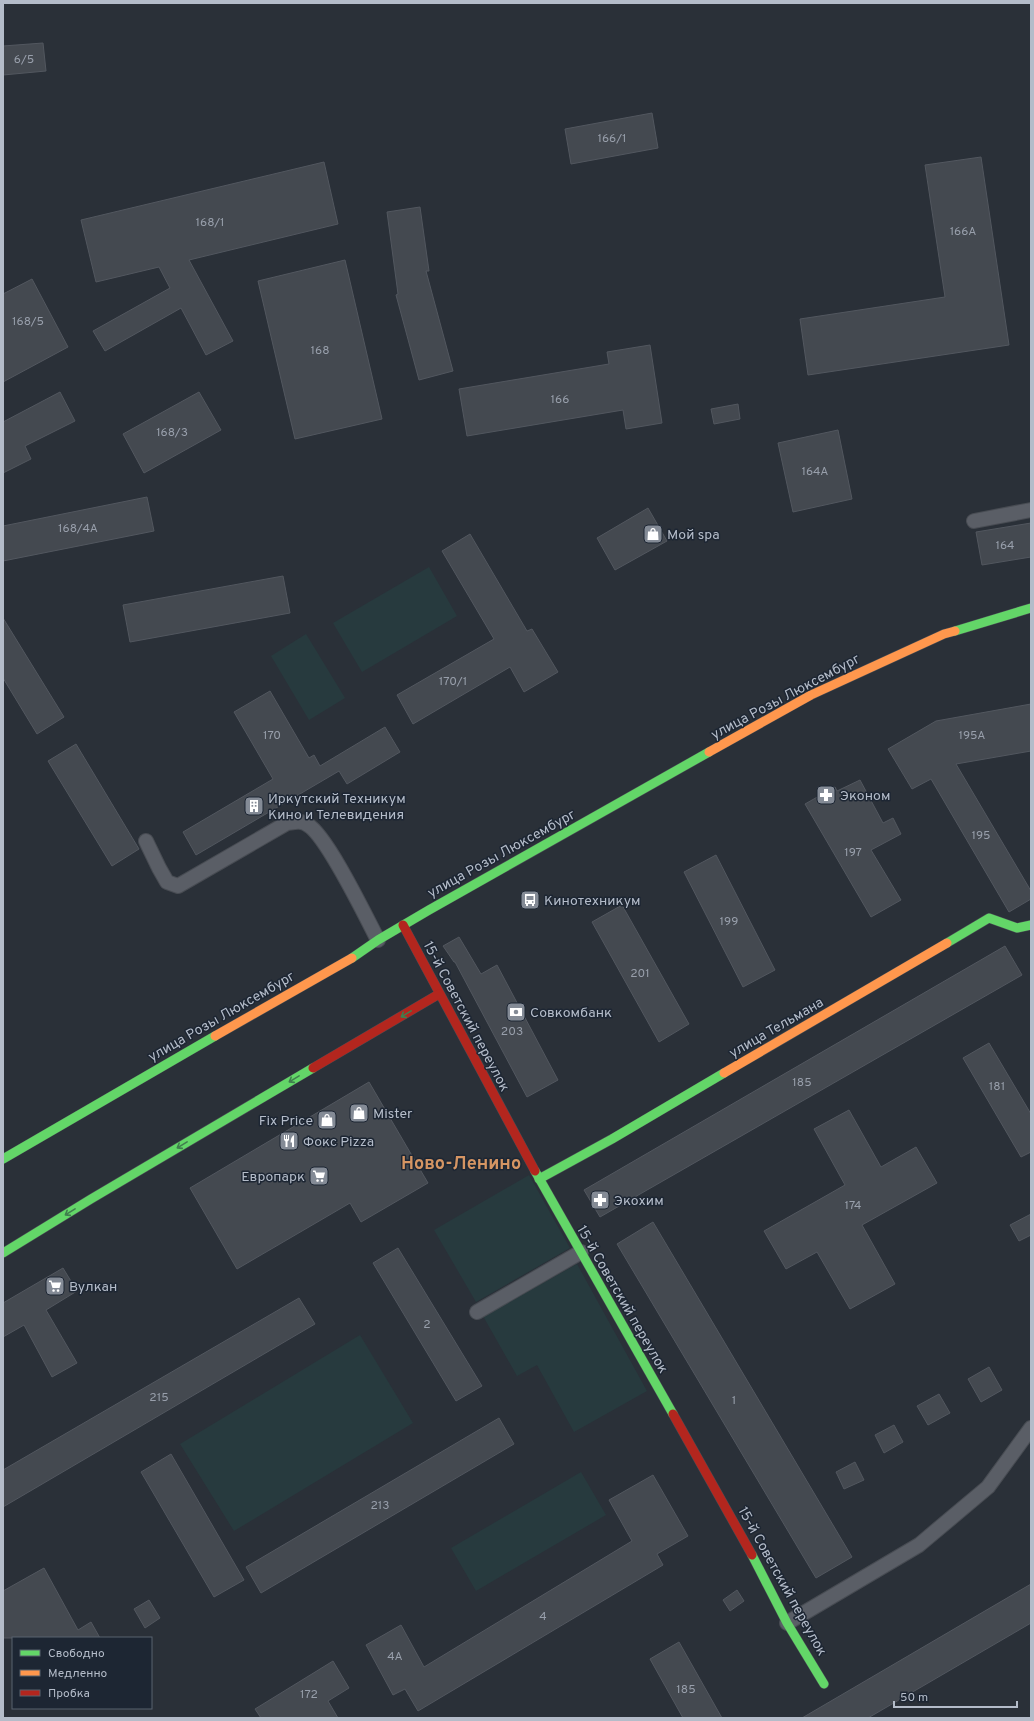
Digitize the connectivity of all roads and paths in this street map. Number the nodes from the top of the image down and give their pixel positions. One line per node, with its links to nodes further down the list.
1 (1031, 510): 2 (street)
2 (974, 521)
3 (1031, 608): 5 (street, улица Розы Люксембург)
4 (146, 841): 7 (street)
5 (403, 926): 7 (street, улица Розы Люксембург); 8 (street, 15-й Советский переулок)
6 (1031, 926): 10 (street, улица Тельмана)
7 (378, 940): 9 (street, улица Розы Люксембург)
8 (440, 994): 10 (street, 15-й Советский переулок); 12 (street, one-way to 12)
9 (3, 1160)
10 (539, 1180): 11 (street, 15-й Советский переулок)
11 (581, 1252): 13 (street); 15 (street, 15-й Советский переулок)
12 (3, 1253)
13 (477, 1312)
14 (1031, 1428): 15 (street)
15 (787, 1623): 16 (street, 15-й Советский переулок)
16 (824, 1684)

